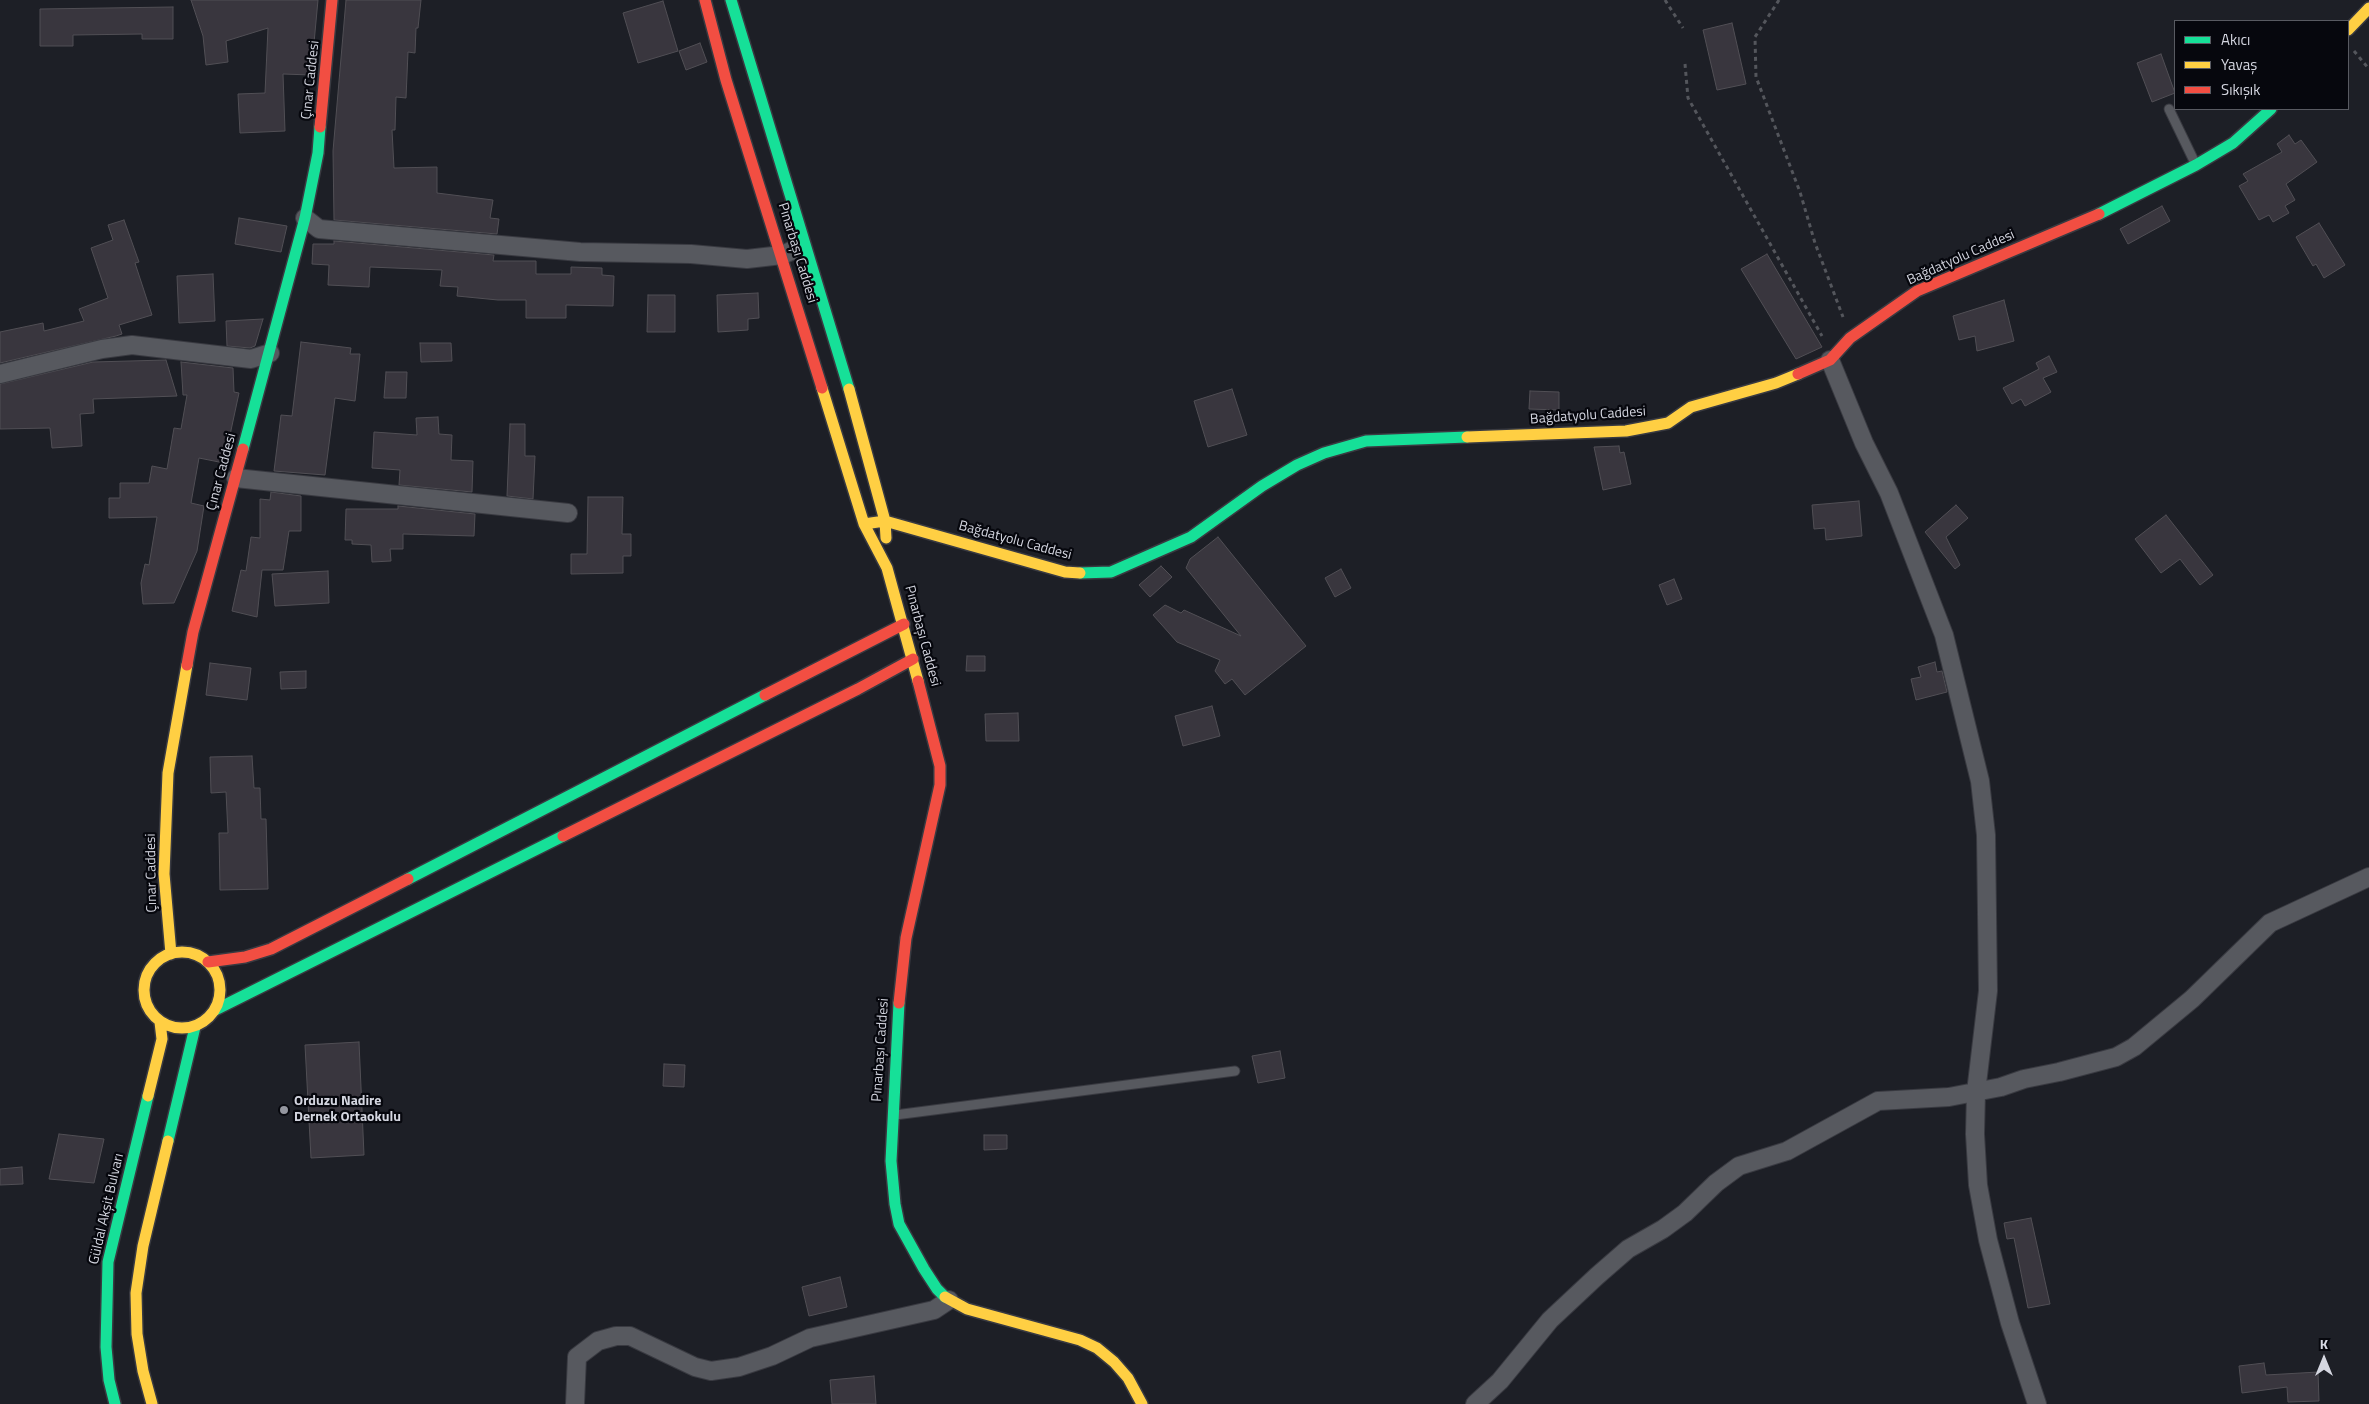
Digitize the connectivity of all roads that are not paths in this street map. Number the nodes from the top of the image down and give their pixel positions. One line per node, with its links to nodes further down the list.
1 (332, 0): 9 (street, Çınar Caddesi)
2 (705, 0): 11 (street, Pınarbaşı Caddesi)
3 (731, 0): 10 (street, Pınarbaşı Caddesi)
4 (2369, 8): 5 (street)
5 (2349, 29)
6 (2169, 109): 8 (lane)
7 (2270, 110): 8 (street, Bağdatyolu Caddesi)
8 (2196, 165): 13 (street, Bağdatyolu Caddesi)
9 (305, 218): 11 (street); 12 (street, Çınar Caddesi)
10 (805, 244): 11 (street); 17 (street, Pınarbaşı Caddesi)
11 (782, 254): 18 (street, Pınarbaşı Caddesi)
12 (270, 353): 14 (street); 15 (street, Çınar Caddesi)
13 (1832, 358): 17 (street, Bağdatyolu Caddesi); 29 (street)
14 (0, 374)
15 (236, 478): 16 (street); 23 (street, Çınar Caddesi)
16 (568, 513)
17 (885, 521): 18 (street, Bağdatyolu Caddesi); 19 (street, Pınarbaşı Caddesi)
18 (864, 524): 19 (street, Pınarbaşı Caddesi)
19 (887, 568): 20 (street, Pınarbaşı Caddesi)
20 (904, 624): 21 (street, Pınarbaşı Caddesi); 24 (street)
21 (913, 659): 25 (street); 30 (street, Pınarbaşı Caddesi)
22 (2369, 878): 29 (street)
23 (171, 954): 24 (street); 26 (street)
24 (208, 962): 25 (street)
25 (215, 1010): 27 (street)
26 (160, 1022): 27 (street); 32 (street, Güldal Akşit Bulvarı)
27 (195, 1027): 33 (street)
28 (1235, 1071): 30 (lane)
29 (1976, 1092): 36 (street); 37 (street)
30 (892, 1116): 31 (street, Pınarbaşı Caddesi)
31 (949, 1300): 34 (street); 35 (street, Pınarbaşı Caddesi)
32 (115, 1404)
33 (152, 1404)
34 (575, 1404)
35 (1142, 1404)
36 (1475, 1404)
37 (2037, 1404)

